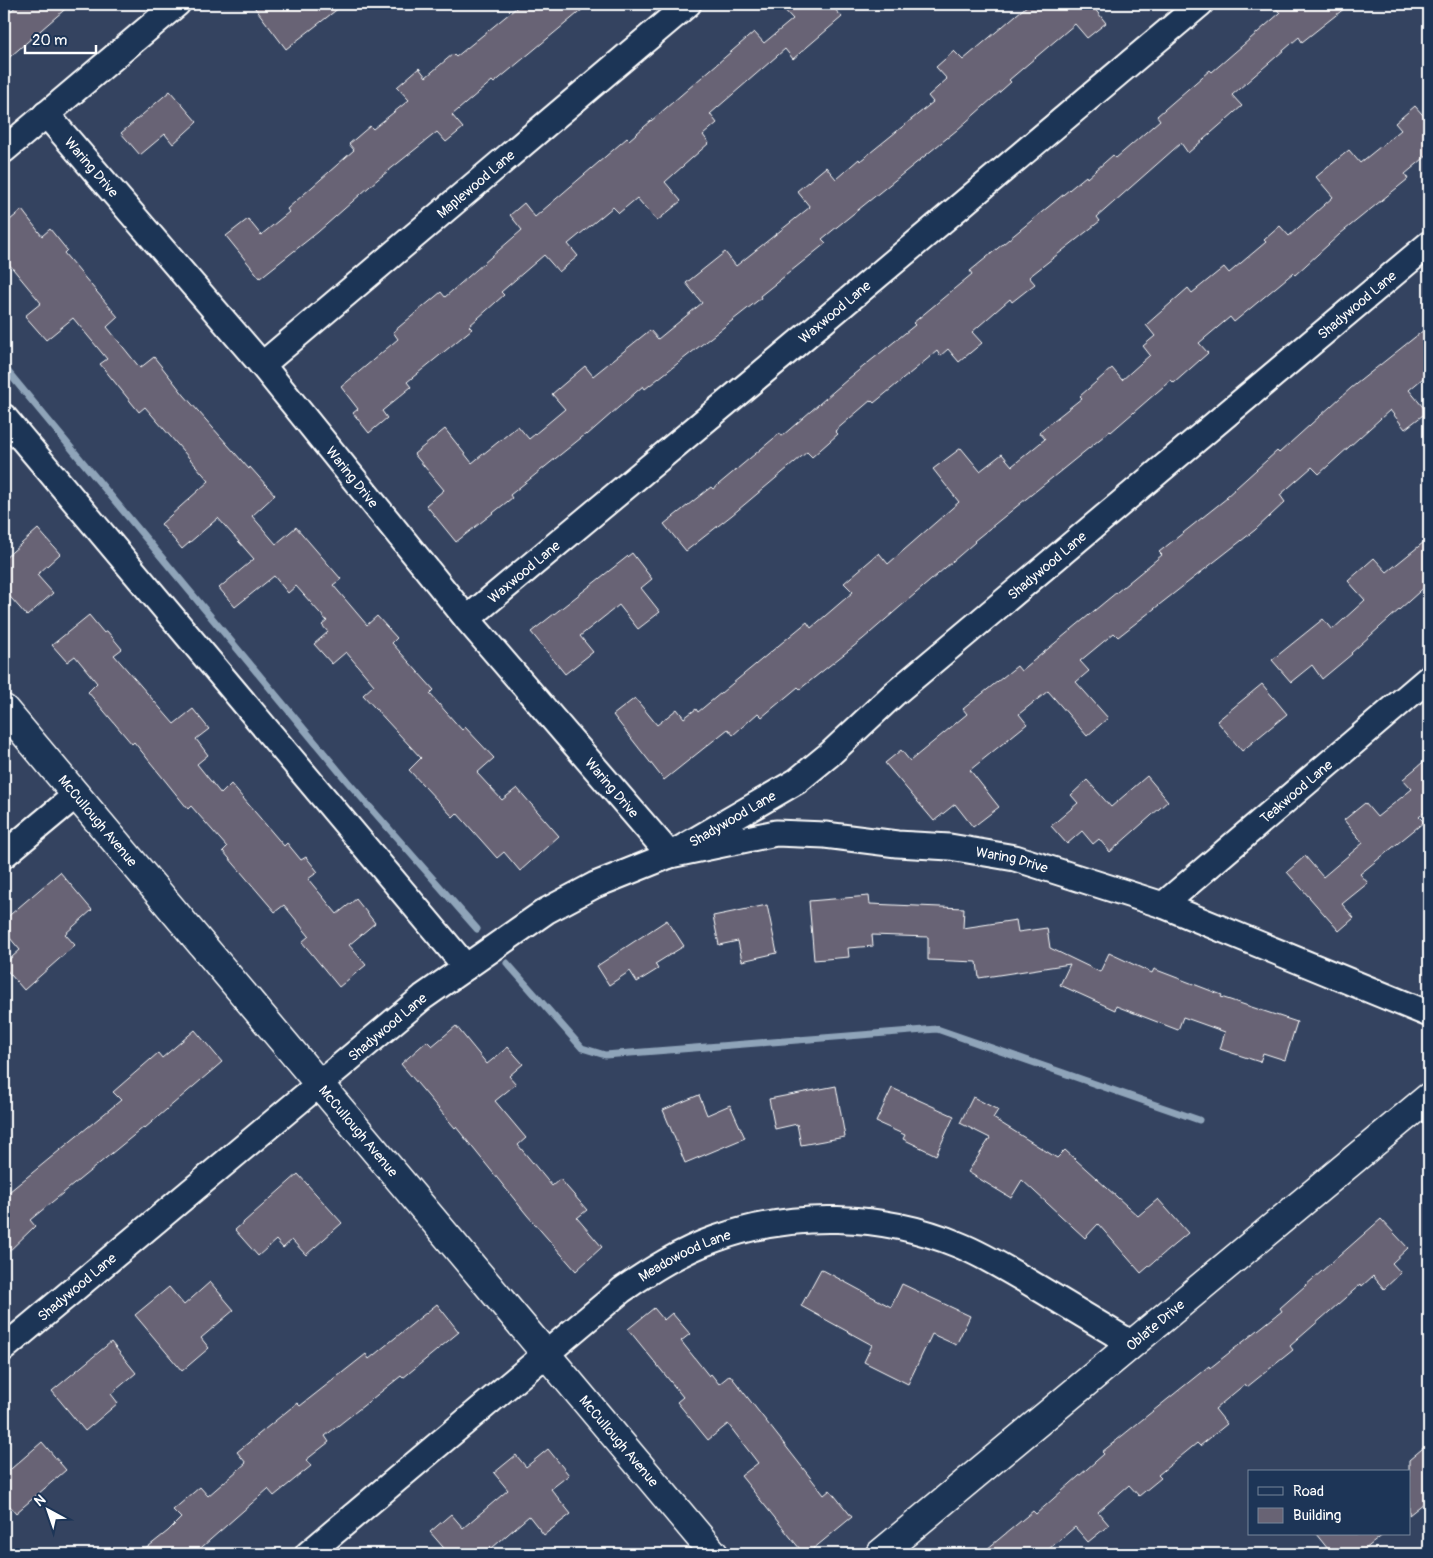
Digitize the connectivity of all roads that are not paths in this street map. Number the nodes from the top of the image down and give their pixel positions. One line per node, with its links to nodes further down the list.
1 (176, 4): 4 (street)
2 (688, 4): 7 (street, Maplewood Lane)
3 (1200, 4): 9 (street, Waxwood Lane)
4 (46, 114): 5 (street); 7 (street, Waring Drive)
5 (4, 150)
6 (1429, 244): 14 (street, Shadywood Lane)
7 (262, 365): 9 (street, Waring Drive)
8 (4, 416): 16 (street)
9 (467, 618): 14 (street, Waring Drive)
10 (1429, 678): 15 (street, Teakwood Lane)
11 (4, 709): 12 (main road, McCullough Avenue)
12 (76, 795): 13 (street); 18 (main road, McCullough Avenue)
13 (4, 855)
14 (670, 855): 15 (street, Waring Drive); 16 (street, Shadywood Lane)
15 (1163, 905): 17 (street, Waring Drive)
16 (466, 967): 18 (street, Shadywood Lane)
17 (1429, 1014)
18 (319, 1085): 21 (street, Shadywood Lane); 22 (main road, McCullough Avenue)
19 (1429, 1097): 20 (main road, Oblate Drive)
20 (1132, 1344): 22 (street, Meadowood Lane); 25 (main road, Oblate Drive)
21 (4, 1348)
22 (546, 1354): 23 (street, Meadowood Lane); 24 (main road, McCullough Avenue)
23 (308, 1554)
24 (714, 1554)
25 (880, 1554)

